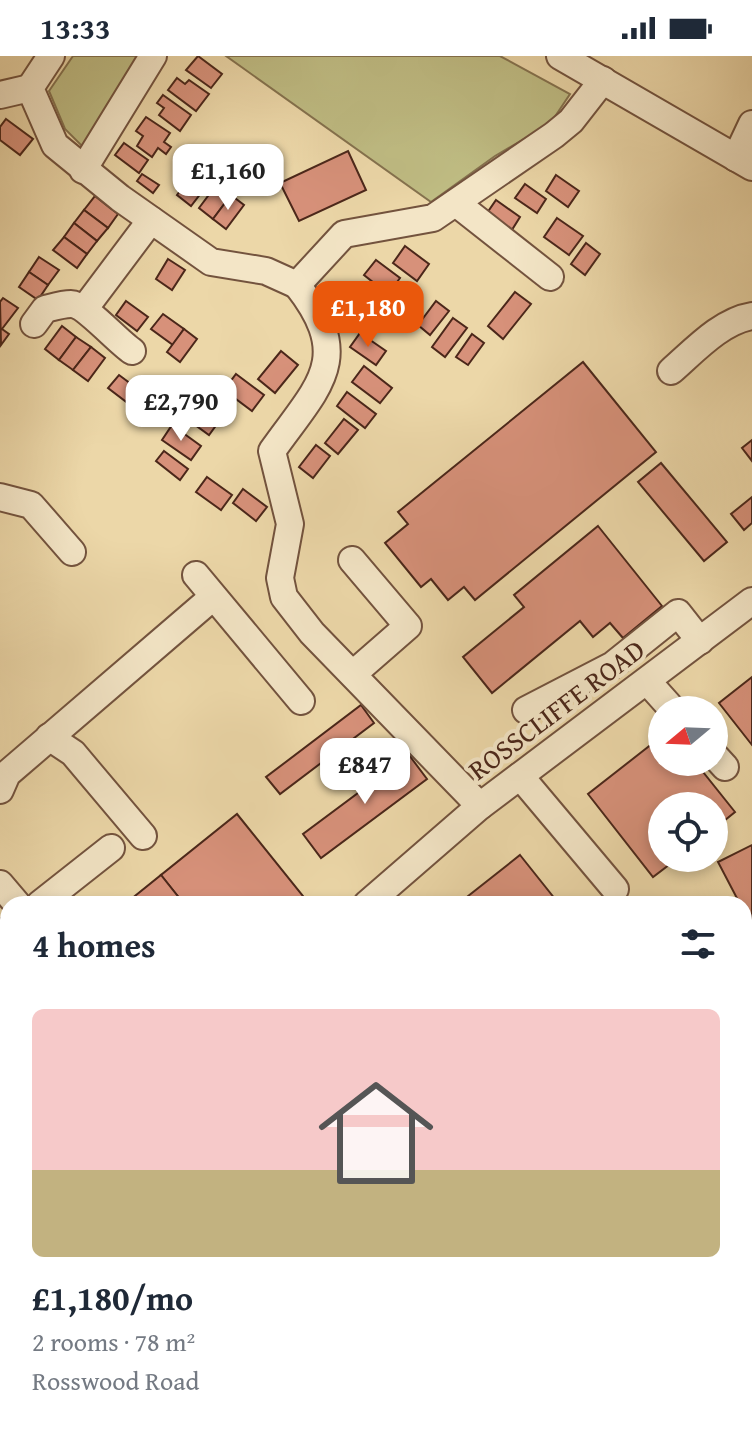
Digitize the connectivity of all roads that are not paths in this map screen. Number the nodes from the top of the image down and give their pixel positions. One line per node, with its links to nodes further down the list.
1 (51, 56): 5 (street)
2 (153, 56): 9 (street)
3 (560, 56): 4 (street)
4 (603, 80): 8 (street); 10 (street)
5 (30, 88): 6 (street); 9 (street)
6 (0, 95)
7 (752, 124): 8 (street)
8 (744, 162)
9 (83, 170): 11 (street)
10 (456, 203): 12 (street); 13 (street)
11 (151, 220): 13 (street); 14 (street)
12 (550, 277)
13 (297, 285): 26 (street)
14 (85, 308): 16 (street); 17 (street)
15 (752, 316): 18 (street)
16 (34, 324)
17 (132, 351)
18 (671, 371)
19 (0, 497): 20 (street)
20 (72, 552)
21 (352, 560): 26 (street)
22 (196, 575): 23 (street)
23 (213, 597): 29 (street); 31 (street)
24 (752, 601): 25 (street, ROSSCLIFFE ROAD)
25 (700, 641): 27 (street, ROSSCLIFFE ROAD); 30 (street)
26 (353, 674): 34 (street)
27 (647, 681): 28 (street); 33 (street, ROSSCLIFFE ROAD)
28 (660, 696)
29 (301, 701)
30 (526, 710)
31 (49, 737): 32 (street); 35 (street)
32 (2, 776)
33 (520, 776): 34 (street, ROSSCLIFFE ROAD); 37 (street)
34 (480, 806): 39 (street, ROSSCLIFFE ROAD)
35 (143, 836)
36 (111, 848): 38 (street)
37 (615, 889)
38 (50, 896)
39 (376, 896)

